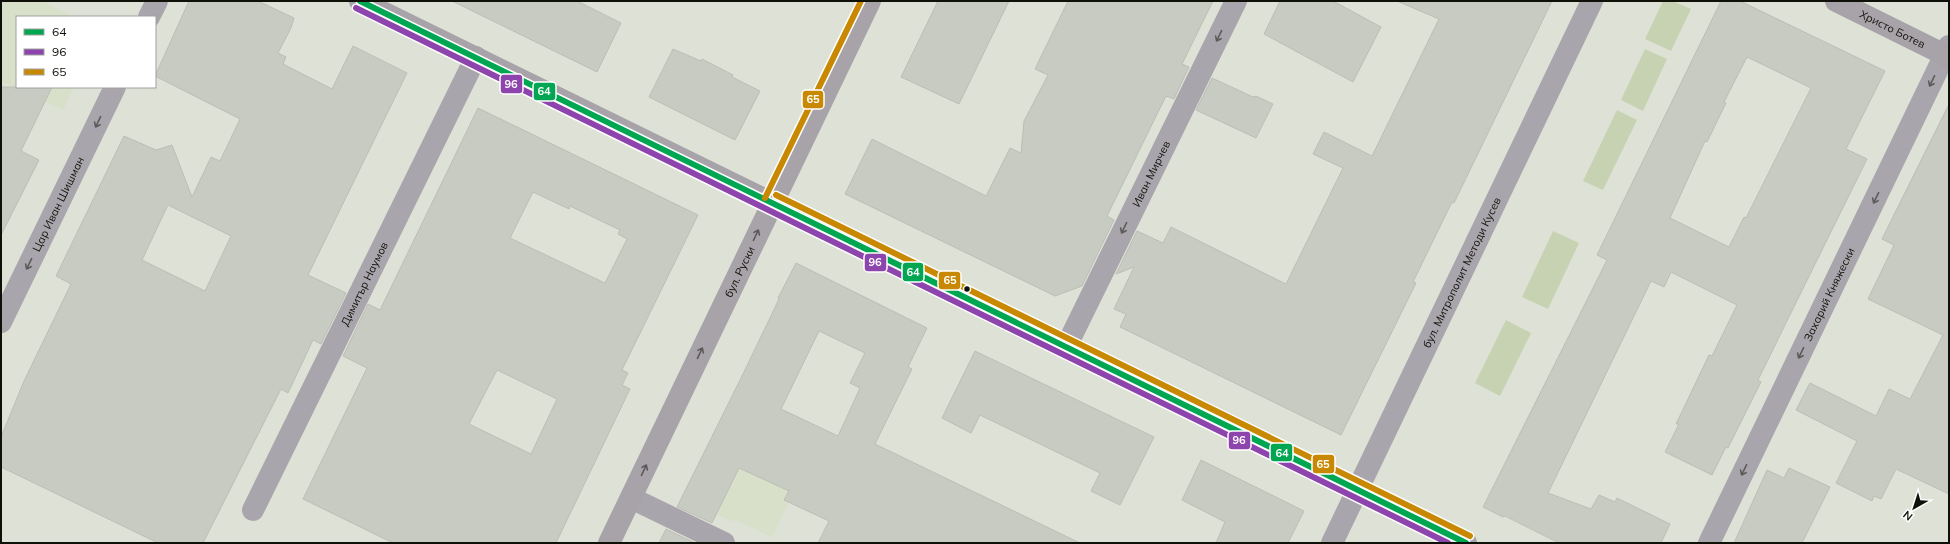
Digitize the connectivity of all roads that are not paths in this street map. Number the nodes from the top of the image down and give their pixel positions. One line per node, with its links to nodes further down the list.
1 (157, 1): 7 (street)
2 (360, 1): 9 (main road)
3 (870, 1): 11 (main road, бул. Руски)
4 (1236, 1): 13 (street, Иван Мирчев, one-way to 13)
5 (1592, 1): 14 (street, бул. Митрополит Методи Кусев)
6 (1836, 1): 8 (main road, Христо Ботев)
7 (150, 16)
8 (1948, 52): 21 (street, Захарий Княжески, one-way to 21)
9 (476, 57): 11 (main road); 16 (street, Димитър Наумов)
10 (115, 88): 12 (street, Цар Иван Шишман, one-way to 12)
11 (772, 202): 13 (main road); 15 (main road, бул. Руски, one-way to 11)
12 (1, 322)
13 (1066, 347): 14 (main road)
14 (1357, 490): 19 (street, бул. Митрополит Методи Кусев); 20 (main road)
15 (631, 498): 17 (main road, бул. Руски); 18 (street)
16 (253, 510)
17 (609, 543)
18 (724, 543)
19 (1332, 543)
20 (1466, 543)
21 (1709, 543)

